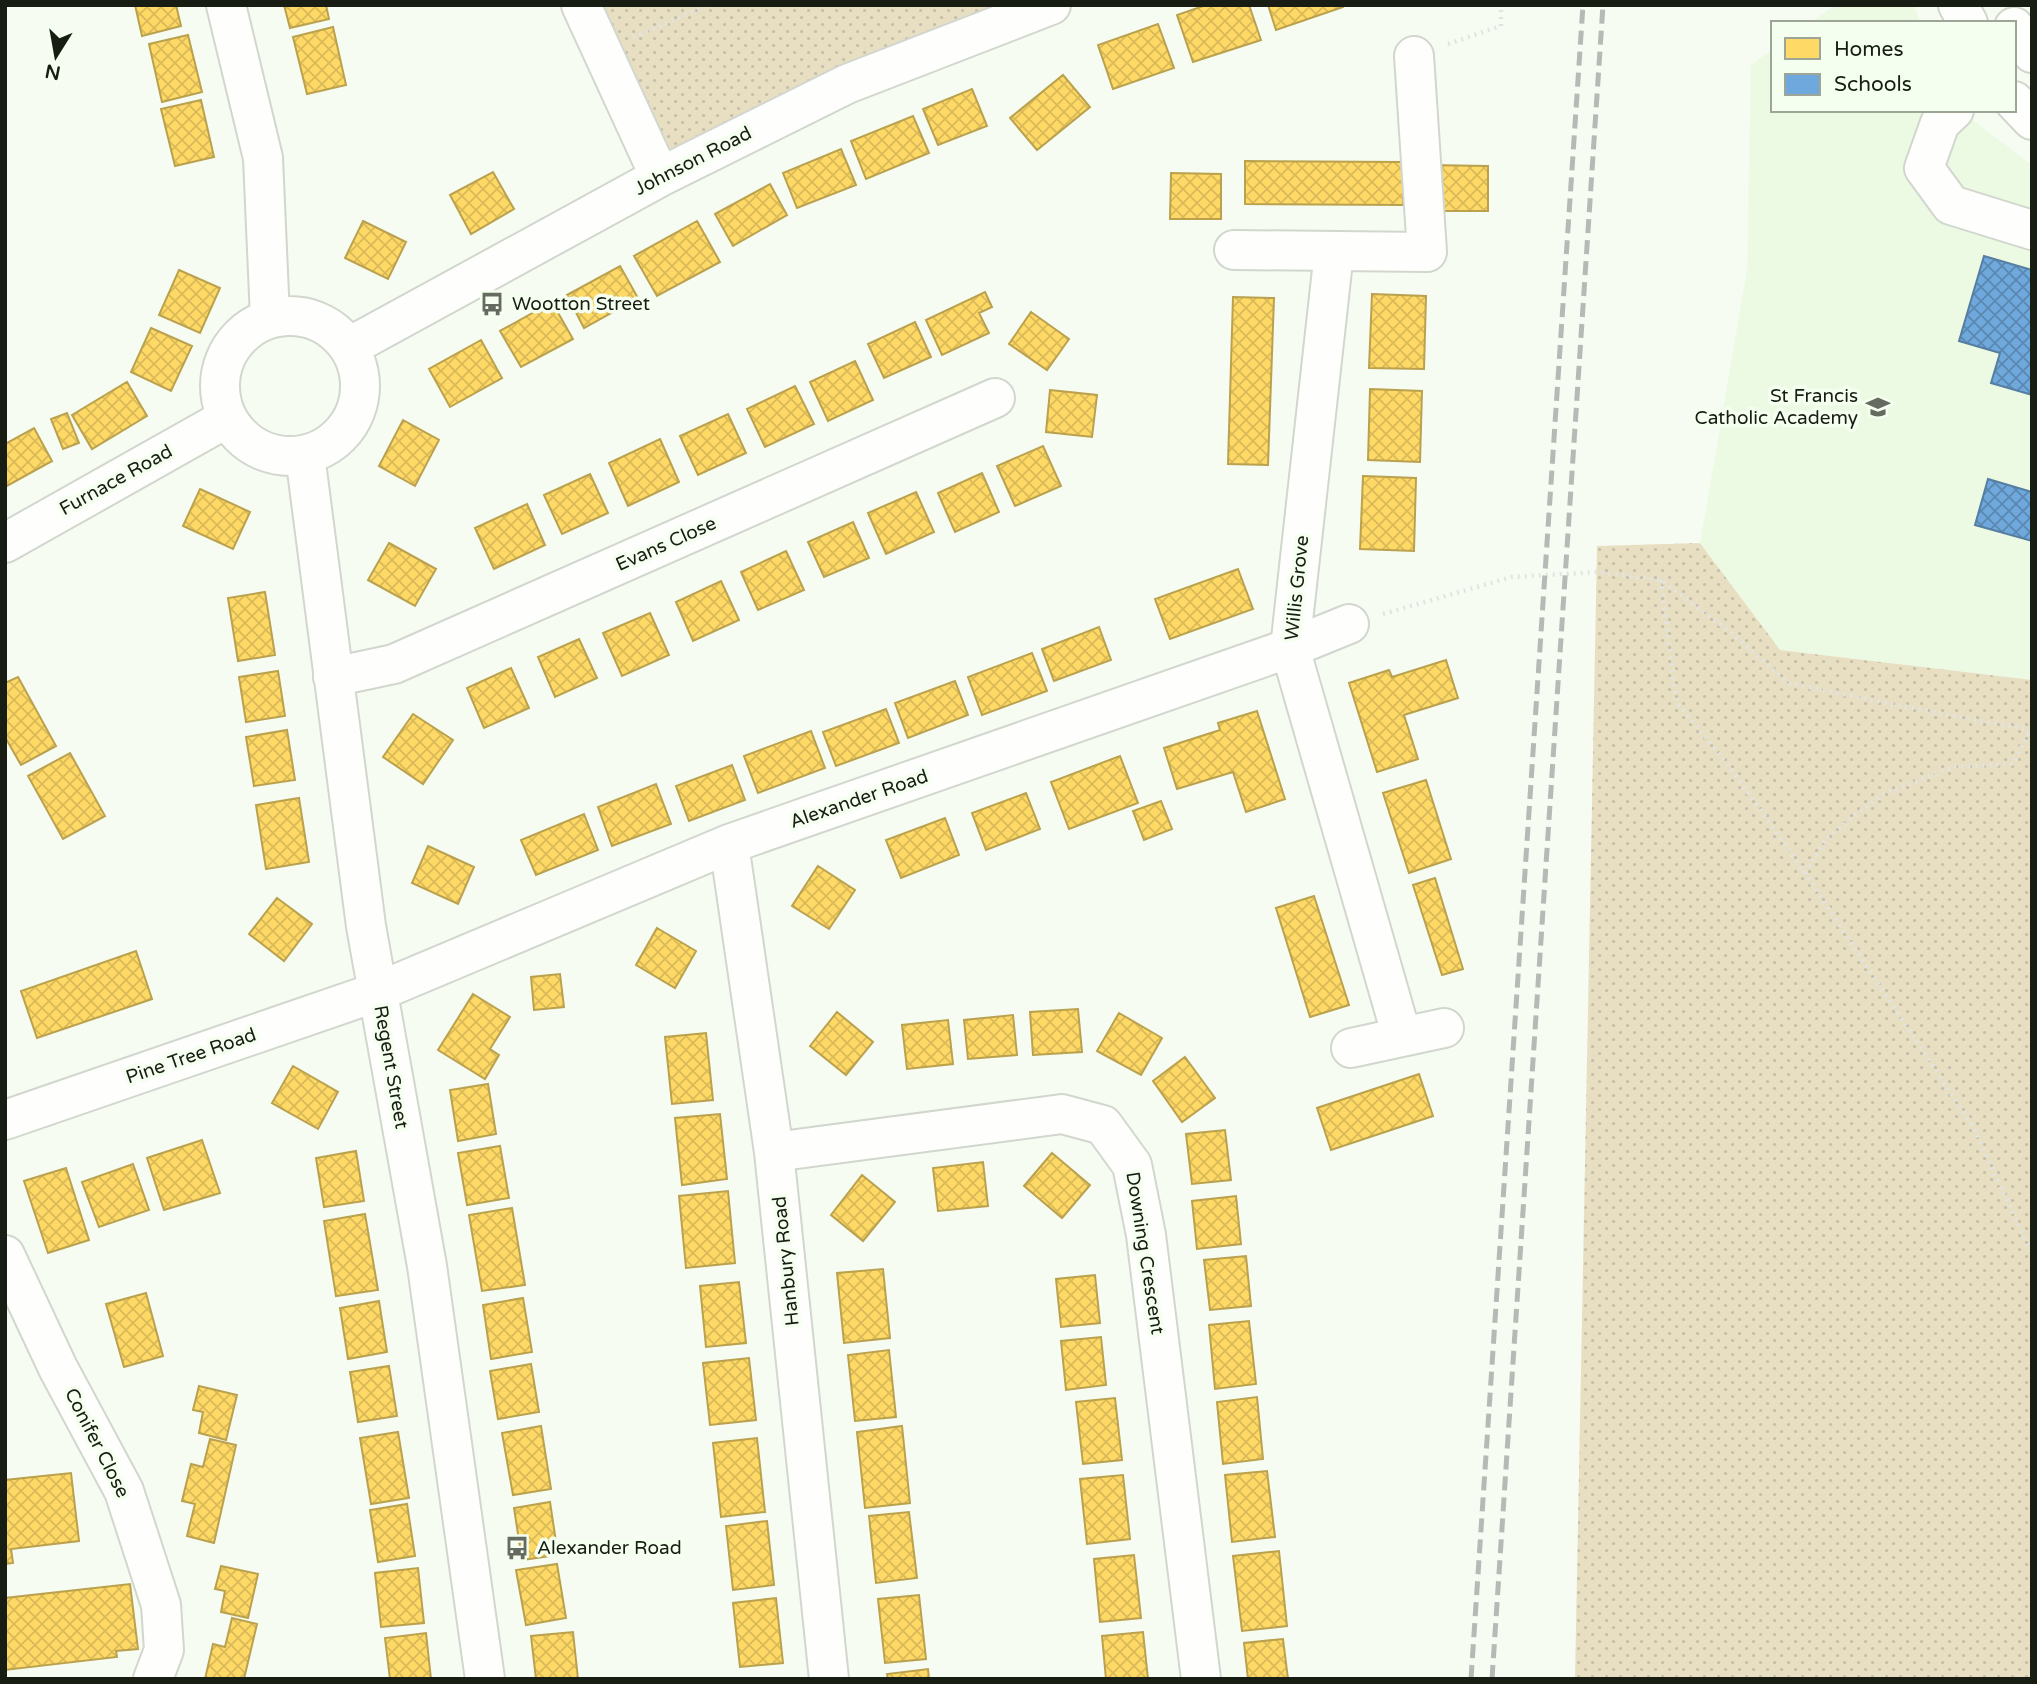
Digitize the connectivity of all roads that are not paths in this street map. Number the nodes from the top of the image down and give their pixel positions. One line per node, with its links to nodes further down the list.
1 (226, 5): 18 (street)
2 (581, 5): 14 (street)
3 (1051, 5): 14 (street, Johnson Road)
4 (1958, 5): 6 (street)
5 (2001, 5): 7 (street)
6 (1967, 21)
7 (2011, 21)
8 (2016, 29): 9 (street)
9 (2032, 53)
10 (1414, 56): 17 (street)
11 (2016, 103): 13 (street)
12 (1952, 112): 15 (street)
13 (2032, 120)
14 (660, 177): 19 (street, Johnson Road)
15 (2032, 230)
16 (1234, 250): 17 (street)
17 (1334, 251): 25 (street, Willis Grove)
18 (270, 318): 19 (street); 21 (street)
19 (349, 347): 22 (street)
20 (995, 398): 26 (street, Evans Close)
21 (227, 418): 22 (street); 23 (street, Furnace Road)
22 (304, 455): 26 (street, Regent Street)
23 (5, 543)
24 (1349, 624): 25 (street, Alexander Road)
25 (1290, 648): 27 (street, Alexander Road); 30 (street, Willis Grove)
26 (333, 677): 28 (street, Regent Street)
27 (729, 844): 28 (street, Alexander Road); 33 (street, Hanbury Road)
28 (377, 992): 32 (street, Pine Tree Road); 36 (street, Regent Street)
29 (1444, 1027): 30 (street)
30 (1402, 1037): 31 (street)
31 (1351, 1048)
32 (5, 1120)
33 (775, 1152): 37 (street, Hanbury Road); 38 (street, Downing Crescent)
34 (5, 1255): 35 (street, Conifer Close)
35 (153, 1679)
36 (485, 1679)
37 (829, 1679)
38 (1201, 1679)

